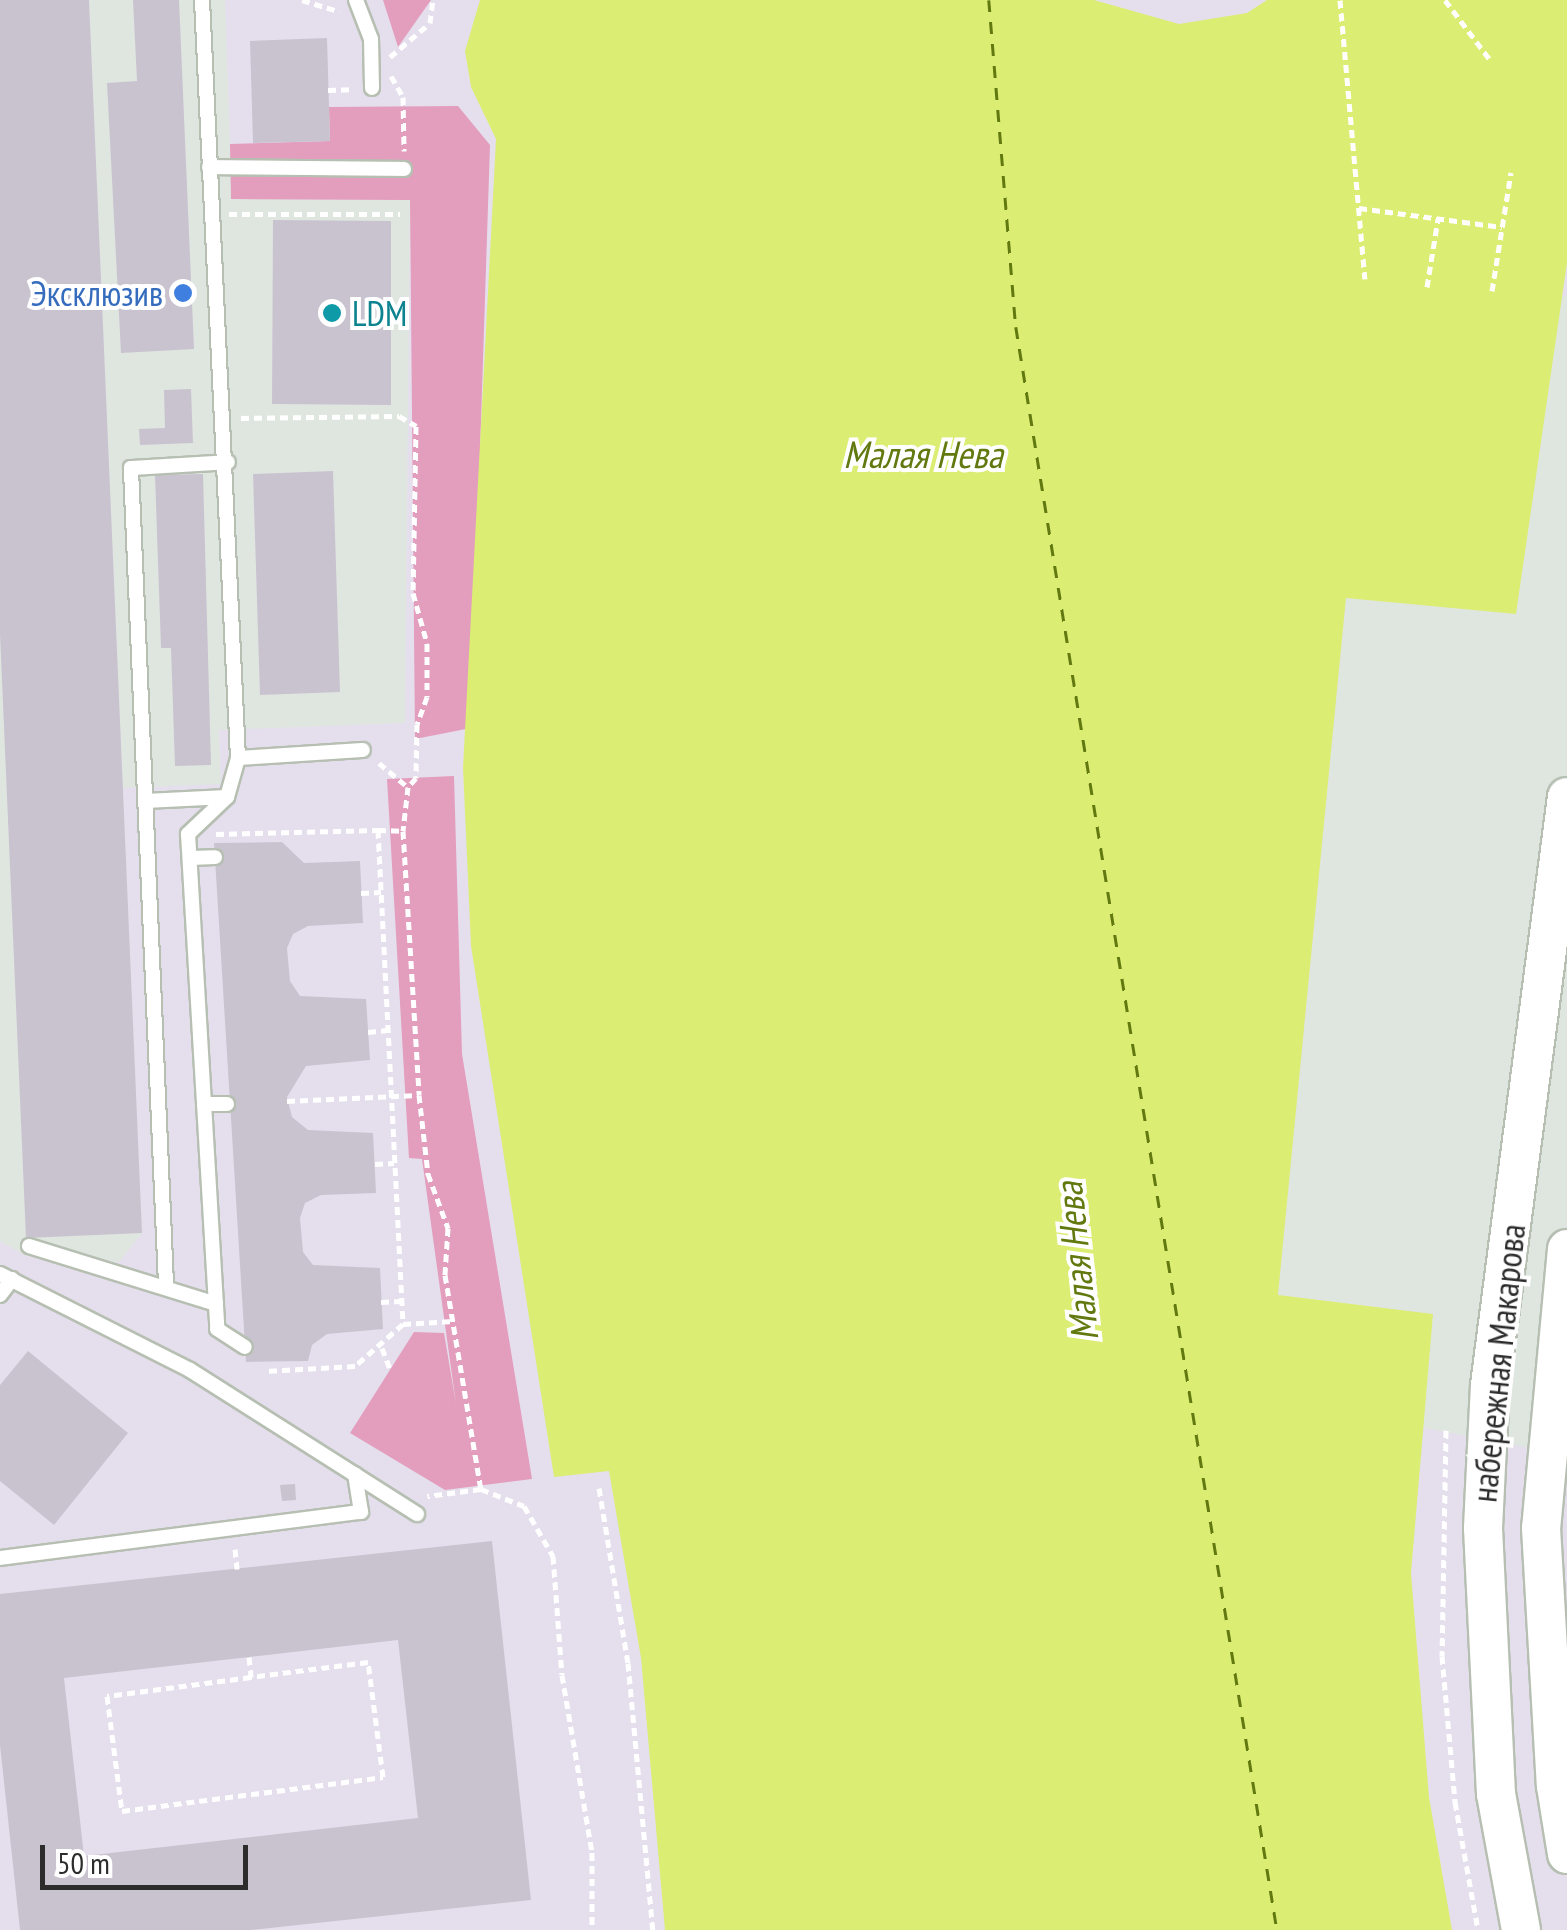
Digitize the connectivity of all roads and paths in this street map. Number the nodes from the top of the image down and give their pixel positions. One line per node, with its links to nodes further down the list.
1 (202, 0): 12 (lane)
2 (302, 0): 6 (path)
3 (434, 0): 8 (path)
4 (1340, 0): 15 (path)
5 (1444, 0): 7 (path)
6 (353, 8): 8 (lane)
7 (1491, 61)
8 (372, 63): 9 (lane); 13 (path)
9 (372, 88)
10 (352, 89): 11 (path)
11 (328, 90)
12 (209, 167): 13 (lane); 16 (lane)
13 (404, 169)
14 (1511, 173): 19 (path)
15 (1358, 208): 18 (path); 20 (path)
16 (211, 214): 17 (path); 23 (lane)
17 (400, 214)
18 (1438, 219): 19 (path); 21 (path)
19 (1502, 227): 22 (path)
20 (1364, 279)
21 (1427, 286)
22 (1492, 291)
23 (226, 418): 24 (lane); 27 (path)
24 (228, 462): 26 (lane); 30 (lane)
25 (363, 750): 26 (lane); 27 (path)
26 (238, 758): 28 (lane)
27 (408, 787): 32 (path)
28 (227, 797): 30 (lane); 33 (lane)
29 (1567, 797): 76 (main road, набережная Макарова)
30 (145, 801): 50 (lane)
31 (378, 830): 32 (path); 33 (path); 36 (path)
32 (403, 831): 40 (path)
33 (188, 834): 35 (lane)
34 (215, 857): 35 (lane)
35 (190, 858): 43 (lane)
36 (381, 892): 37 (path); 38 (path)
37 (361, 893)
38 (388, 1030): 39 (path); 41 (path)
39 (368, 1032)
40 (419, 1095): 41 (path); 55 (path)
41 (391, 1097): 42 (path); 45 (path)
42 (287, 1102)
43 (204, 1104): 44 (lane); 54 (lane)
44 (227, 1104)
45 (394, 1162): 46 (path); 52 (path)
46 (375, 1164)
47 (29, 1246): 50 (lane)
48 (1567, 1249): 72 (main road, набережная Макарова)
49 (6, 1276): 51 (lane); 62 (lane)
50 (166, 1284): 54 (lane)
51 (0, 1295)
52 (402, 1301): 53 (path); 56 (path)
53 (381, 1302)
54 (216, 1304): 57 (lane)
55 (453, 1322): 56 (path); 64 (path)
56 (403, 1324): 58 (path)
57 (245, 1347)
58 (382, 1348): 59 (path); 60 (path)
59 (390, 1370)
60 (265, 1371)
61 (1446, 1430): 75 (path)
62 (355, 1474): 65 (lane); 68 (lane)
63 (598, 1488): 74 (path)
64 (482, 1489): 65 (path); 73 (path)
65 (395, 1499): 66 (lane)
66 (417, 1514)
67 (234, 1546): 69 (path)
68 (0, 1558)
69 (237, 1569)
70 (248, 1657): 71 (path)
71 (252, 1677): 71 (path)
72 (1567, 1854)
73 (592, 1930)
74 (653, 1930)
75 (1478, 1930)
76 (1522, 1930)

